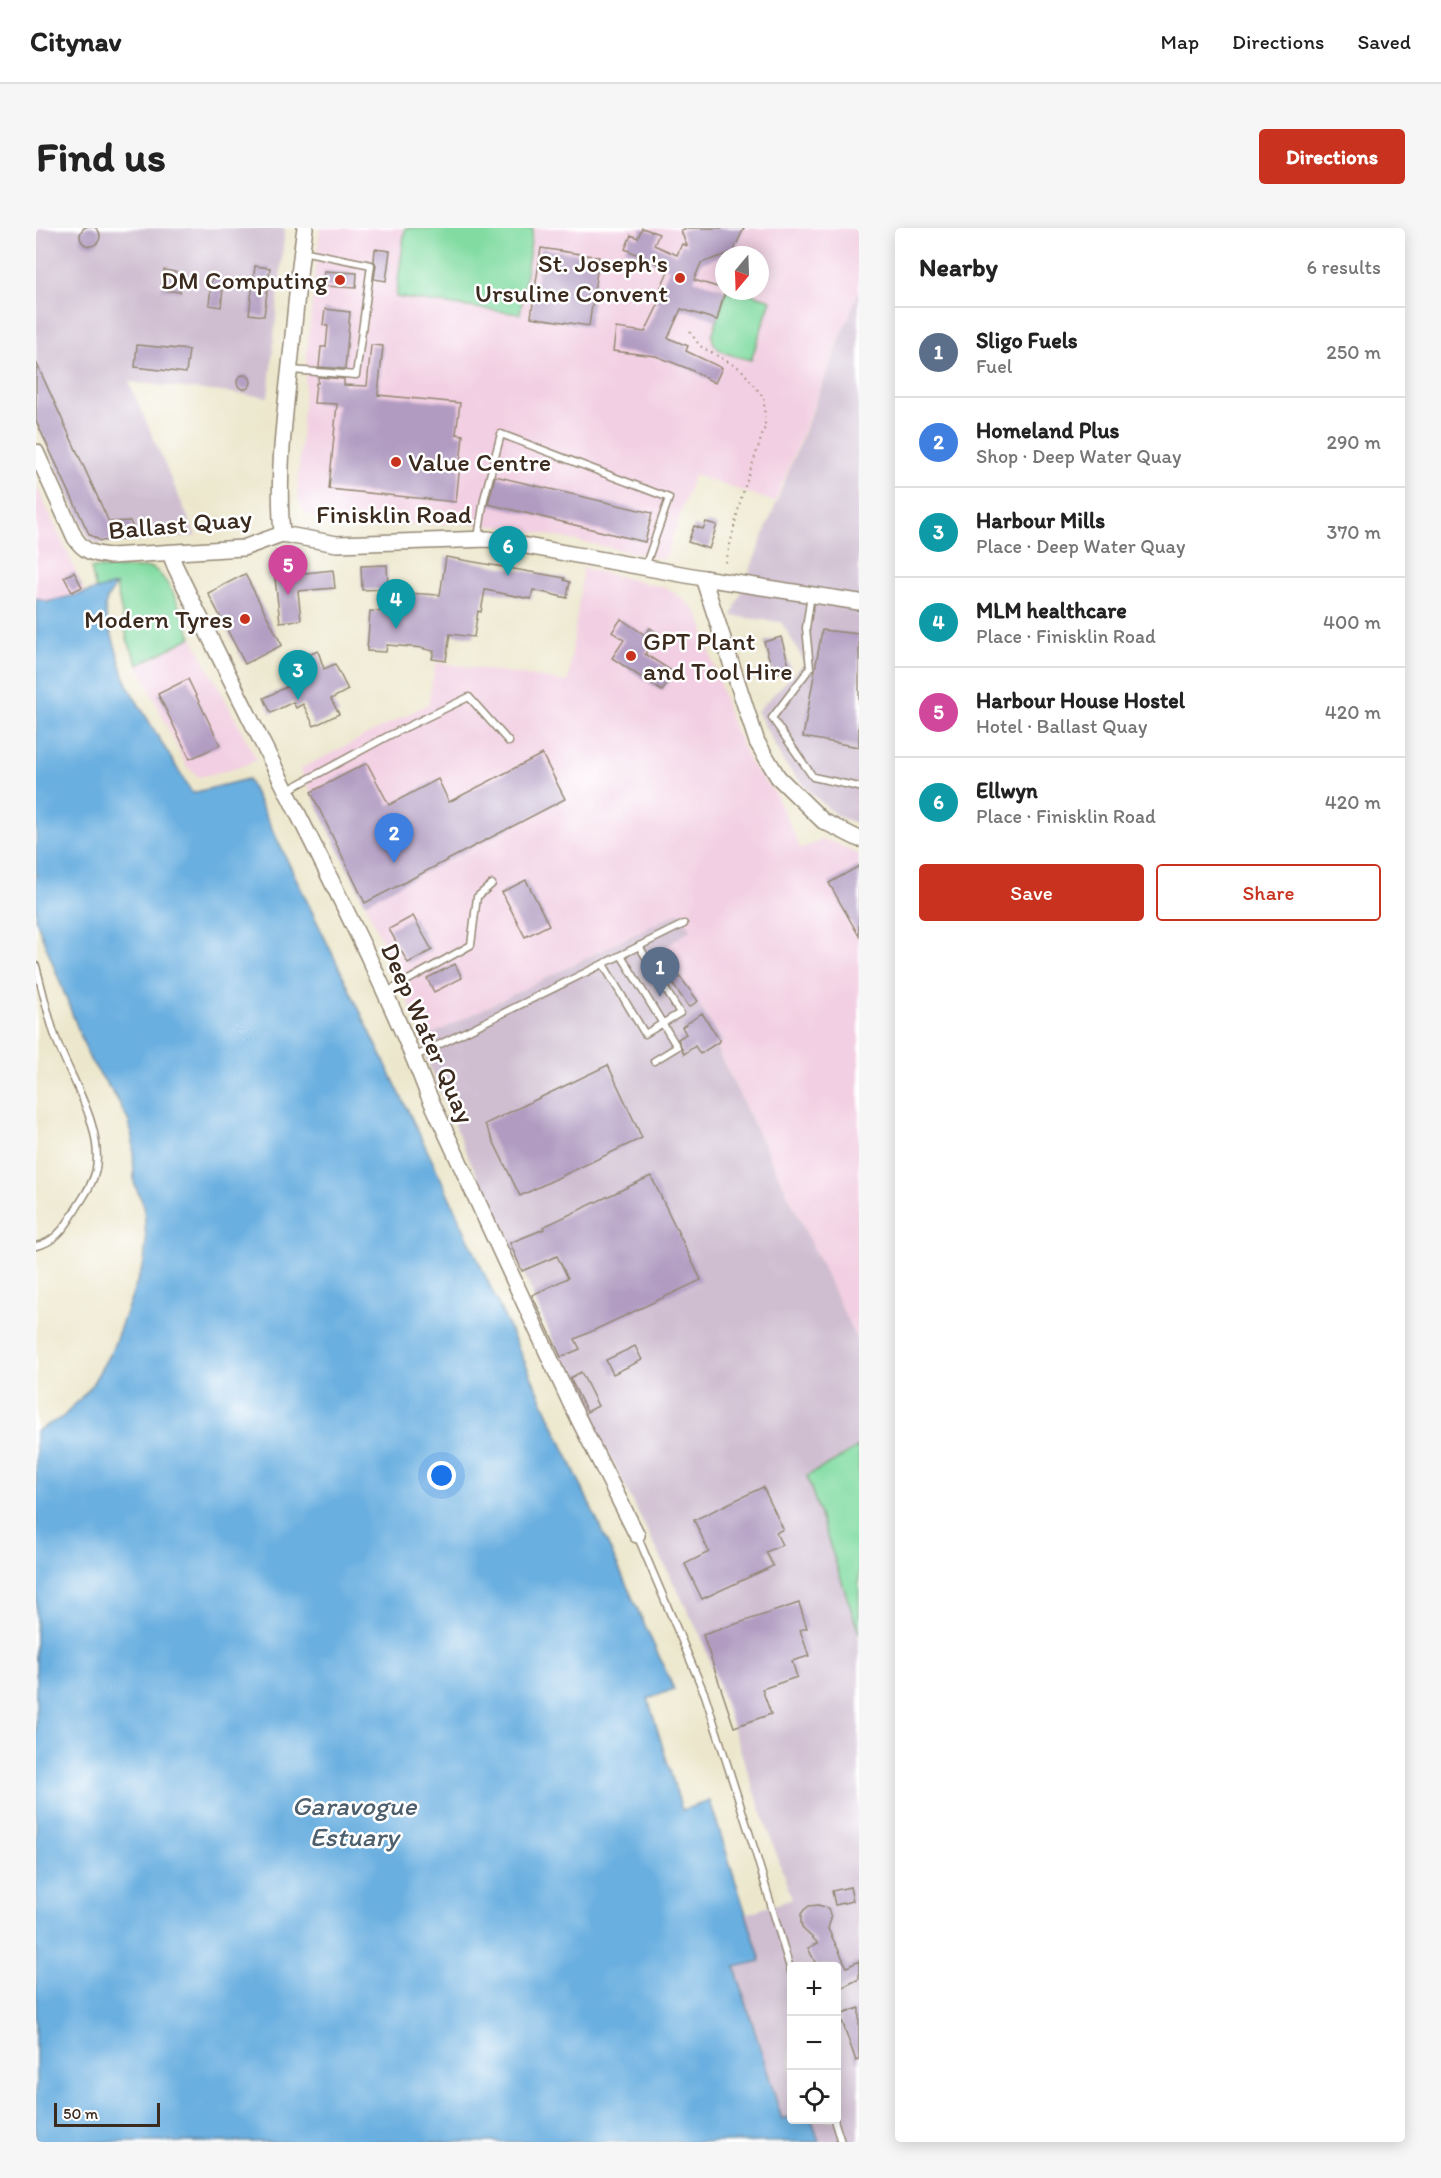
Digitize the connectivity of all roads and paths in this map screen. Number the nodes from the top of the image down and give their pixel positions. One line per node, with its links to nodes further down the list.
1 (305, 228): 2 (street, Finisklin Road)
2 (301, 251): 4 (street, Finisklin Road); 4 (lane)
3 (690, 332): 11 (path)
4 (289, 370): 6 (street, Finisklin Road)
5 (36, 452): 8 (street, Ballast Quay)
6 (282, 534): 7 (street, Finisklin Road); 8 (street, Ballast Quay)
7 (478, 538): 9 (street, Finisklin Road); 9 (lane)
8 (170, 553): 16 (street, Deep Water Quay)
9 (645, 567): 10 (street, Finisklin Road)
10 (703, 578): 11 (street, Finisklin Road); 17 (street)
11 (722, 581): 12 (street, Finisklin Road)
12 (811, 594): 13 (street, Finisklin Road); 15 (lane)
13 (859, 602)
14 (509, 742): 16 (lane)
15 (859, 787)
16 (287, 791): 24 (street, Deep Water Quay)
17 (859, 839)
18 (492, 884): 24 (lane)
19 (684, 924): 20 (lane)
20 (639, 946): 21 (lane); 25 (lane)
21 (621, 955): 22 (lane); 25 (lane)
22 (603, 964): 25 (lane); 26 (lane)
23 (36, 966): 28 (lane)
24 (385, 993): 26 (street, Deep Water Quay)
25 (663, 1024): 27 (lane)
26 (414, 1057): 29 (street, Deep Water Quay)
27 (654, 1061)
28 (36, 1246)
29 (637, 1535): 30 (lane)
30 (788, 1962)
31 (835, 2124): 32 (lane)
32 (841, 2142)

